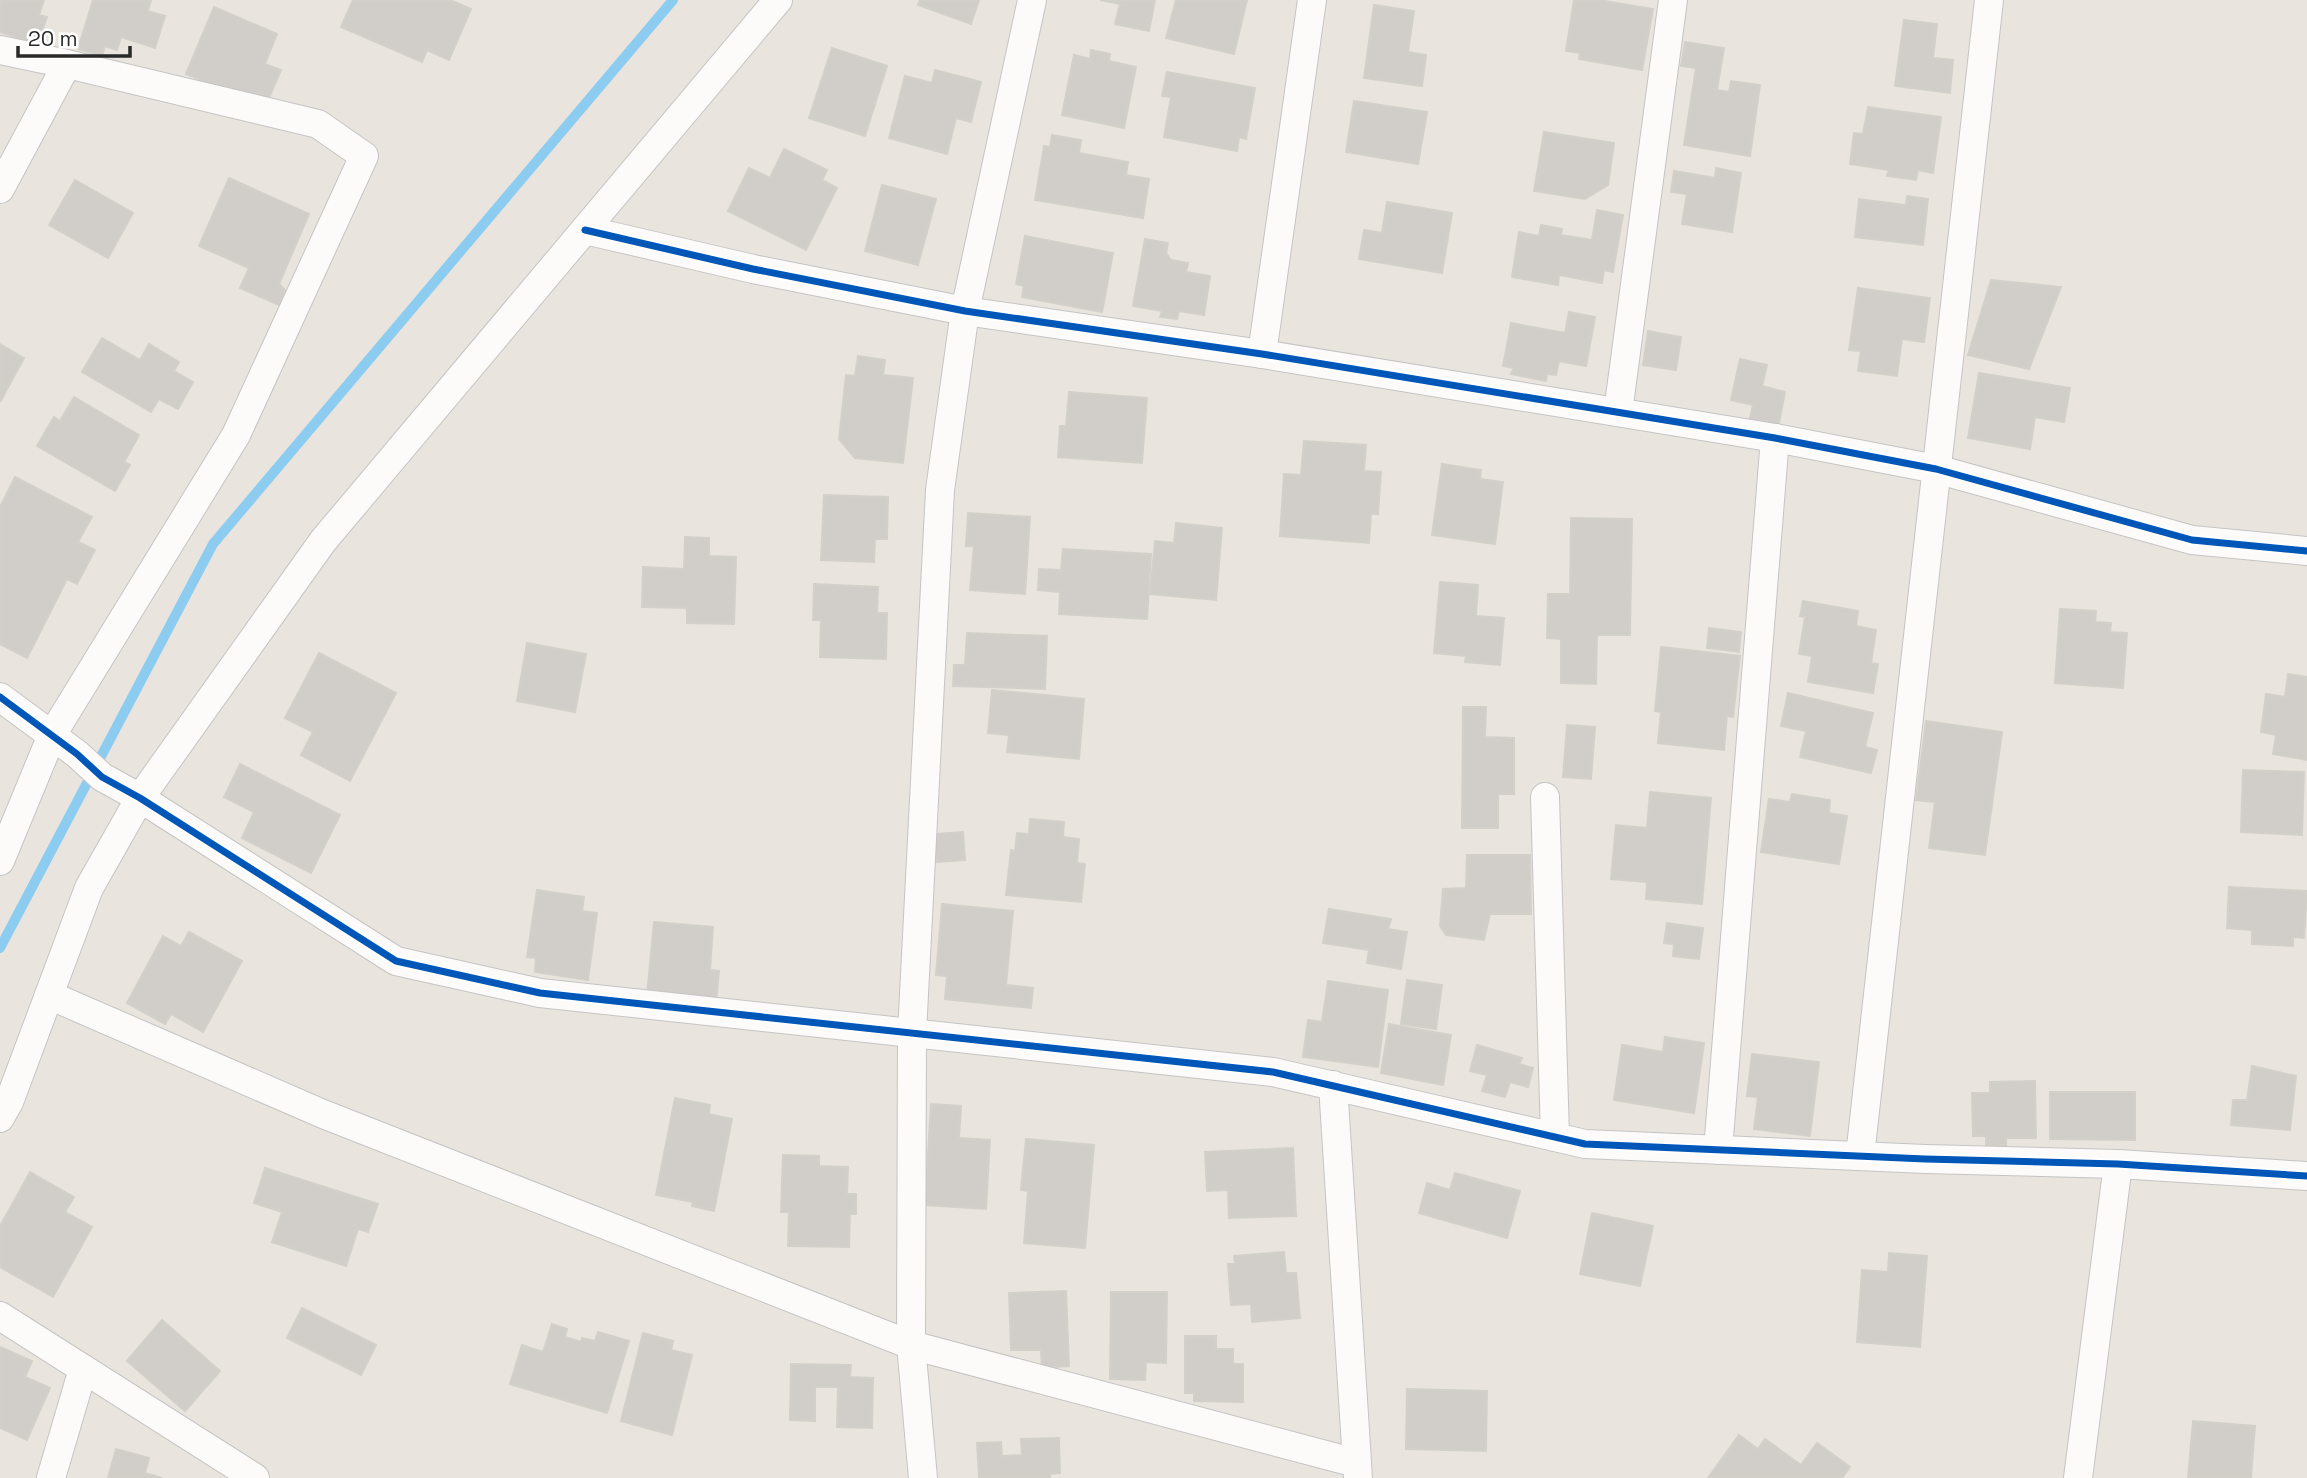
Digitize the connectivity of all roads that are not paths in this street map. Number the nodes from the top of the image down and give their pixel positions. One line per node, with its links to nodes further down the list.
1 (778, 0): 9 (street)
2 (1032, 0): 10 (street)
3 (1312, 0): 11 (street)
4 (1673, 0): 12 (street)
5 (1989, 0): 14 (street)
6 (0, 50): 7 (street)
7 (67, 64): 8 (street); 17 (street)
8 (0, 189)
9 (585, 230): 10 (street); 18 (street)
10 (965, 311): 11 (street); 22 (street)
11 (1262, 354): 12 (street)
12 (1618, 412): 13 (street)
13 (1775, 438): 14 (street); 26 (street)
14 (1936, 469): 15 (street); 27 (street)
15 (2307, 551)
16 (0, 697): 17 (street)
17 (52, 735): 18 (street); 20 (street)
18 (140, 797): 21 (street); 22 (street)
19 (1545, 797): 25 (street)
20 (0, 861)
21 (49, 995): 24 (street); 31 (street)
22 (912, 1033): 23 (street); 31 (street)
23 (1333, 1085): 25 (street); 33 (street)
24 (0, 1118)
25 (1555, 1137): 26 (street)
26 (1717, 1150): 27 (street)
27 (1860, 1156): 28 (street)
28 (2118, 1164): 29 (street); 37 (street)
29 (2307, 1176)
30 (0, 1316): 32 (street)
31 (911, 1345): 33 (street); 36 (street)
32 (83, 1369): 34 (street); 35 (street)
33 (1357, 1470)
34 (51, 1478)
35 (255, 1478)
36 (923, 1478)
37 (2078, 1478)

